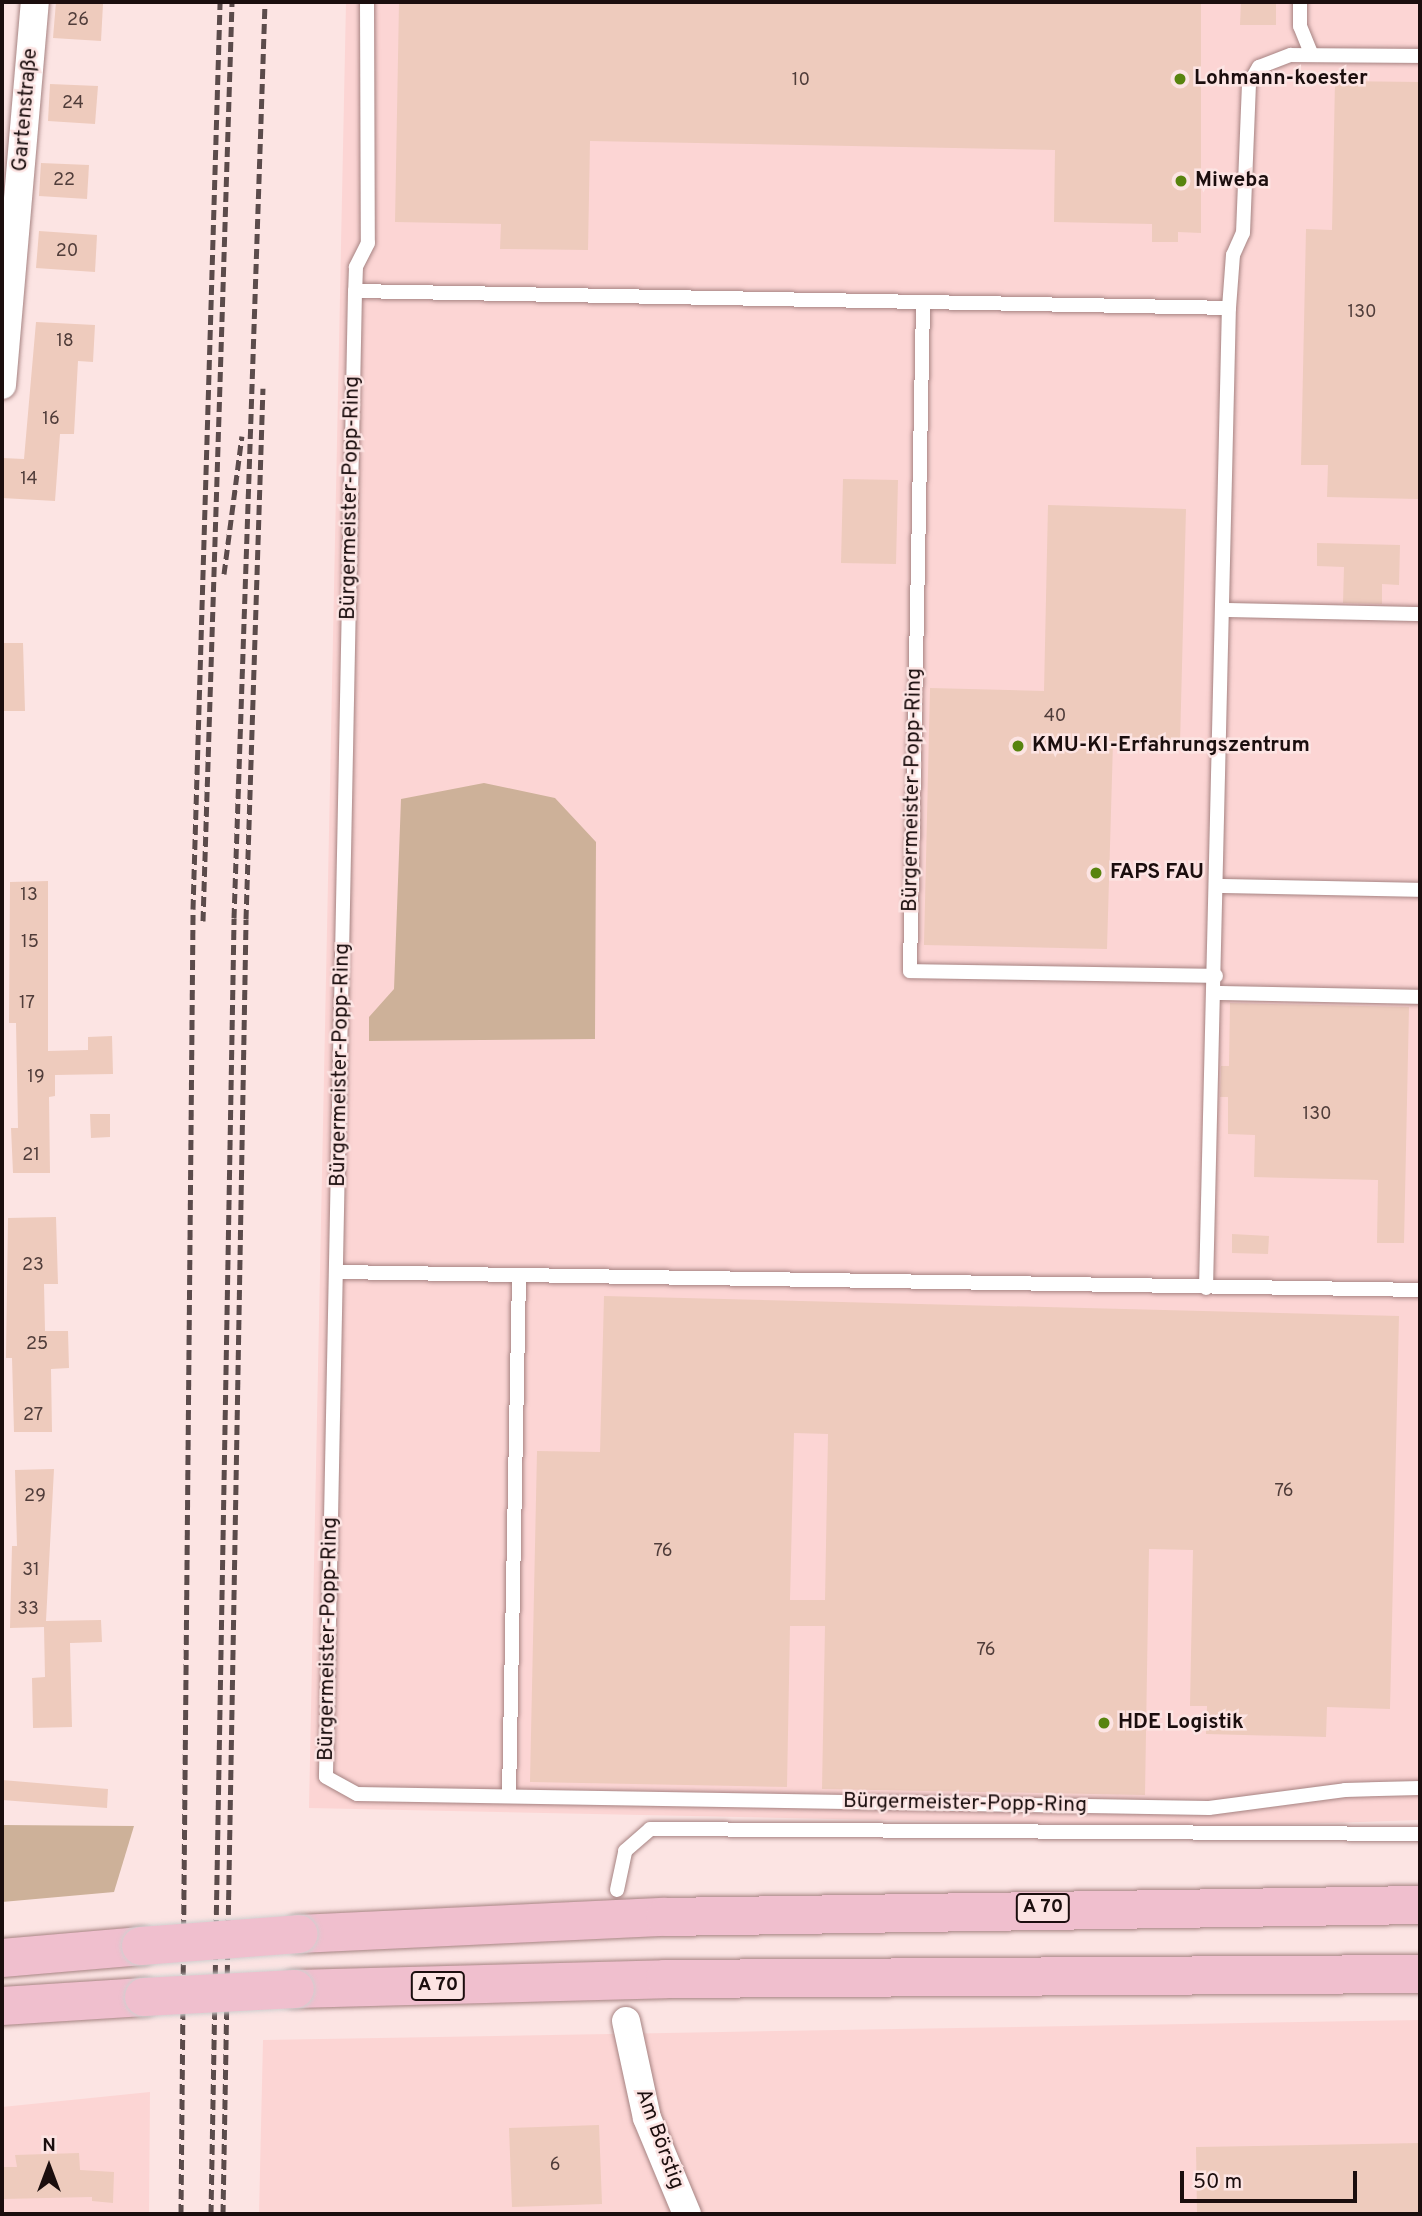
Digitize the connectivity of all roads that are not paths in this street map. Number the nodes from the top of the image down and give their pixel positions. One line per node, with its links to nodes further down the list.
1 (36, 2): 9 (street, Gartenstraße)
2 (367, 2): 6 (lane, Bürgermeister-Popp-Ring)
3 (1300, 2): 4 (lane)
4 (1312, 55): 5 (lane); 8 (lane)
5 (1420, 55)
6 (355, 291): 7 (lane); 17 (lane, Bürgermeister-Popp-Ring)
7 (923, 304): 8 (lane); 14 (lane, Bürgermeister-Popp-Ring)
8 (1228, 308): 10 (lane)
9 (2, 385)
10 (1223, 610): 11 (lane); 12 (lane)
11 (1420, 614)
12 (1218, 886): 13 (lane); 14 (lane)
13 (1420, 890)
14 (1216, 976): 15 (lane)
15 (1215, 993): 16 (lane); 19 (lane)
16 (1420, 997)
17 (337, 1272): 18 (lane); 22 (lane, Bürgermeister-Popp-Ring)
18 (519, 1276): 19 (lane); 22 (lane)
19 (1206, 1288): 20 (lane)
20 (1420, 1290)
21 (1420, 1788): 22 (lane, Bürgermeister-Popp-Ring)
22 (509, 1797)
23 (1420, 1834): 24 (lane)
24 (617, 1890)
25 (1420, 1905): 26 (highway, A 70, bridge)
26 (2, 1958)
27 (1420, 1973): 28 (highway, A 70, bridge)
28 (2, 2006)
29 (626, 2021): 30 (street, Am Börstig)
30 (687, 2214)

